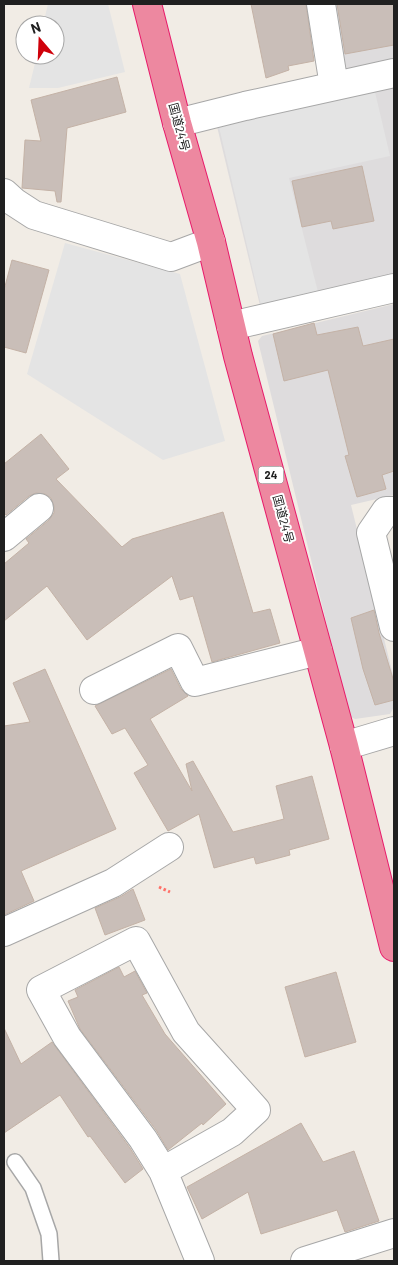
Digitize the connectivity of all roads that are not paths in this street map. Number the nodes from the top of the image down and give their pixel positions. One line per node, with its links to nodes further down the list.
1 (147, 4): 5 (highway, 国道24号 / 24)
2 (321, 4): 4 (street)
3 (394, 73): 4 (street)
4 (334, 86): 5 (street)
5 (177, 123): 7 (highway, 国道24号 / 24)
6 (4, 193): 7 (street)
7 (211, 242): 9 (highway, 国道24号 / 24)
8 (394, 288): 9 (street)
9 (231, 326): 14 (highway, 国道24号 / 24)
10 (39, 508): 12 (street)
11 (394, 511): 13 (street)
12 (4, 537)
13 (394, 627)
14 (318, 651): 15 (street); 17 (highway, 国道24号 / 24)
15 (94, 690)
16 (394, 731): 17 (street)
17 (344, 746): 20 (highway, 国道24号 / 24)
18 (169, 847): 19 (street)
19 (4, 932)
20 (394, 947)
21 (15, 1162): 24 (lane)
22 (163, 1171): 22 (street); 25 (street)
23 (394, 1233): 26 (street)
24 (51, 1261)
25 (200, 1261)
26 (305, 1261)

